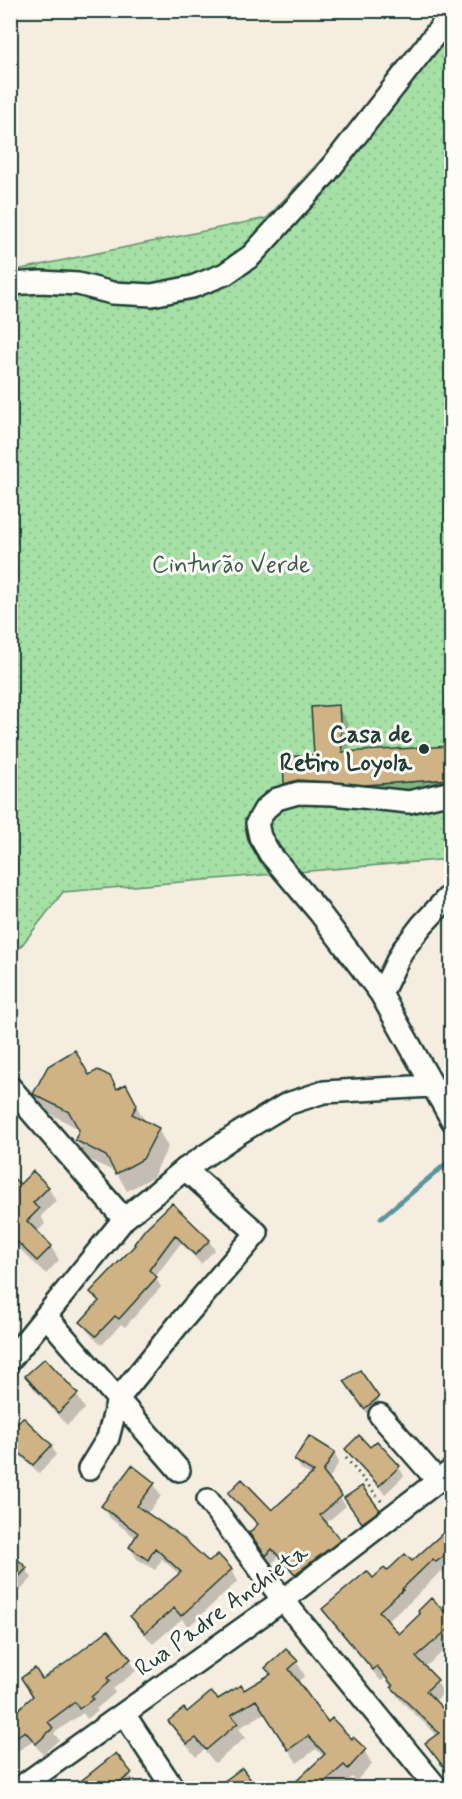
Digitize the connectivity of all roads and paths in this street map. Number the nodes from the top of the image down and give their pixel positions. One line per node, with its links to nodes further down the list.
1 (452, 13): 2 (street)
2 (10, 284)
3 (452, 792): 5 (street)
4 (452, 893): 5 (street)
5 (381, 994): 6 (street)
6 (431, 1086): 8 (street); 9 (street)
7 (10, 1088): 10 (street)
8 (452, 1120)
9 (185, 1169): 10 (street); 13 (street)
10 (124, 1219): 11 (street)
11 (46, 1316): 12 (street); 13 (street)
12 (10, 1360)
13 (118, 1399): 16 (street); 17 (street)
14 (380, 1415): 18 (street)
15 (346, 1458): 20 (path)
16 (88, 1469)
17 (179, 1470)
18 (445, 1475): 20 (street, Rua Padre Anchieta)
19 (208, 1500): 21 (street)
20 (393, 1515): 21 (street, Rua Padre Anchieta)
21 (284, 1600): 22 (street, Rua Padre Anchieta); 25 (street)
22 (124, 1714): 23 (street, Rua Padre Anchieta); 24 (street)
23 (19, 1788)
24 (173, 1788)
25 (437, 1788)

